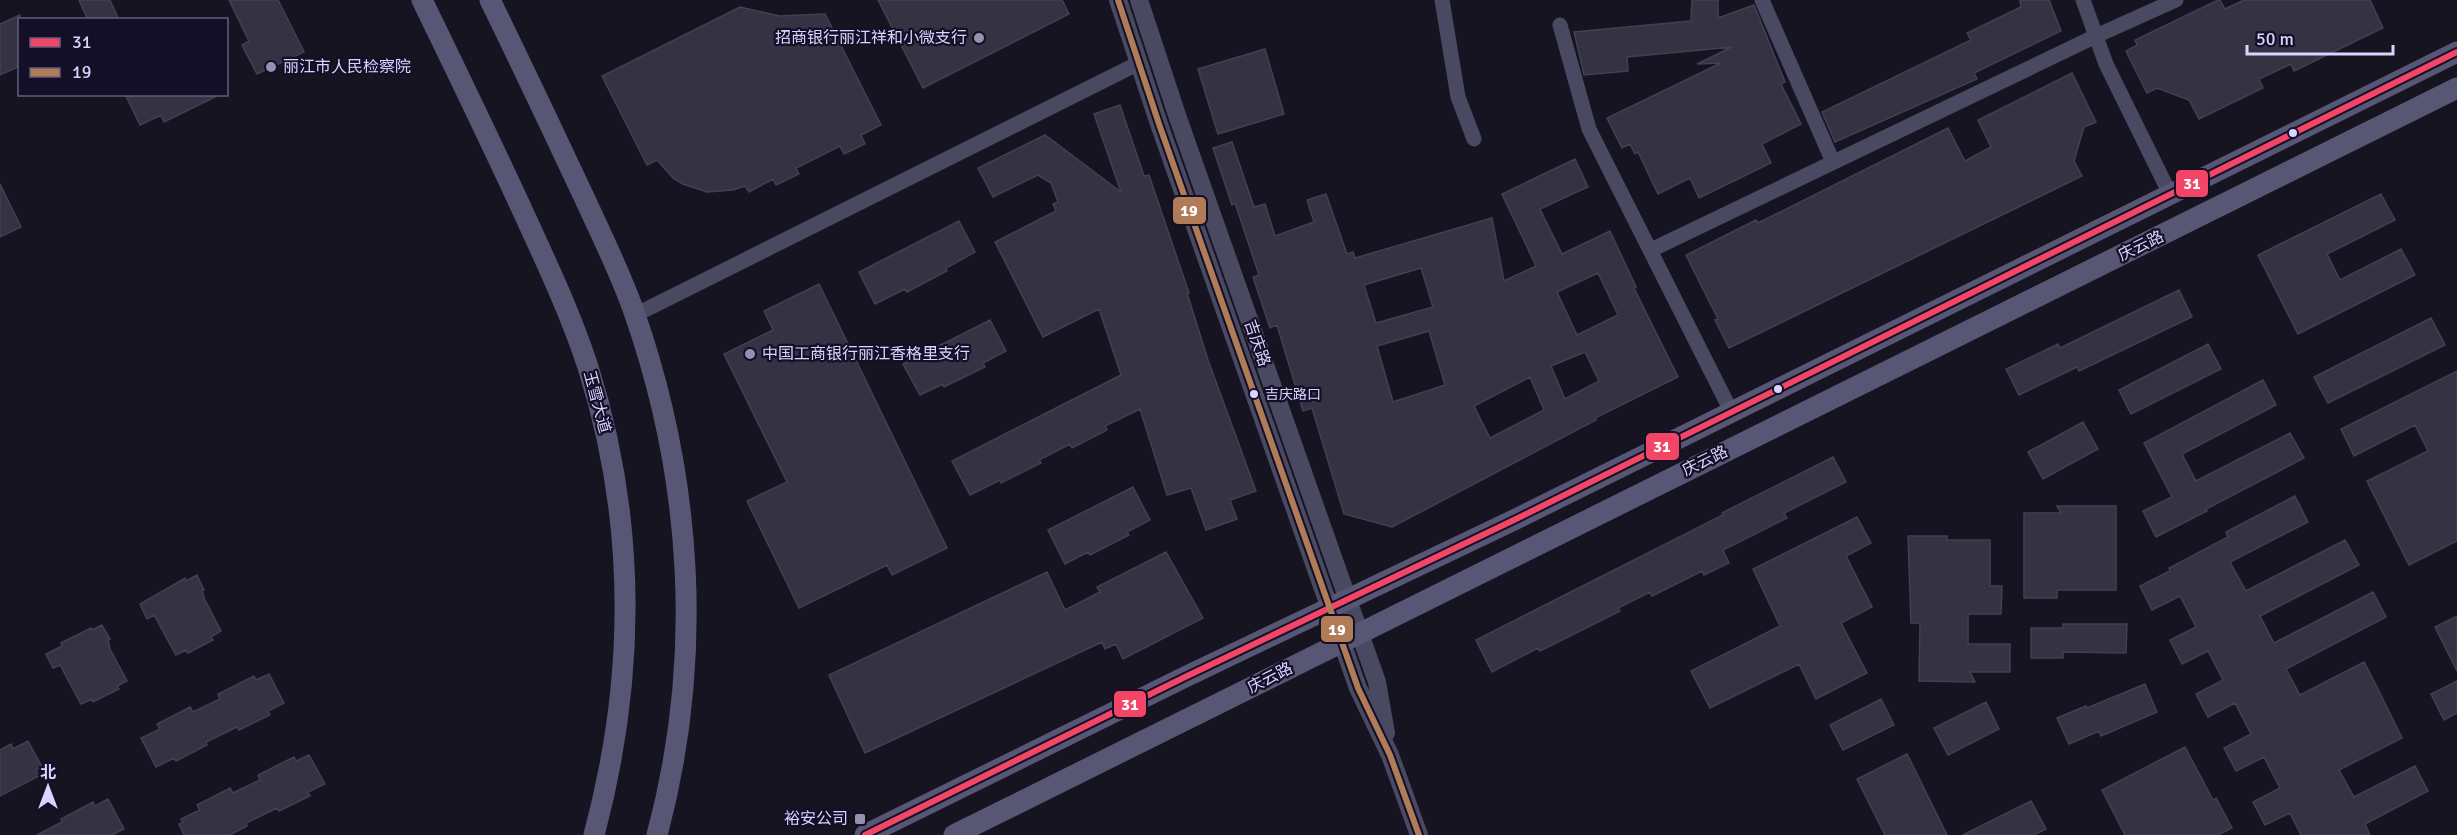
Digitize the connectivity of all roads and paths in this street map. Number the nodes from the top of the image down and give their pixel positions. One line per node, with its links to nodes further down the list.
1 (422, 0): 22 (main road, 玉雪大道)
2 (490, 0): 18 (main road)
3 (1118, 0): 12 (street, 吉庆路)
4 (1139, 0): 20 (street, 吉庆路)
5 (1442, 0): 14 (street)
6 (1762, 0): 15 (street)
7 (2083, 0): 10 (street)
8 (2176, 0): 10 (street)
9 (1560, 26): 17 (street)
10 (2096, 36): 15 (street); 16 (street)
11 (2457, 52): 16 (main road, 庆云路)
12 (1139, 63): 18 (street); 20 (street, 吉庆路)
13 (2457, 88): 21 (main road, 庆云路)
14 (1474, 139)
15 (1833, 162): 17 (street)
16 (2171, 196): 19 (main road, 庆云路)
17 (1651, 250): 19 (street)
18 (635, 315): 23 (main road)
19 (1732, 412): 20 (main road, 庆云路)
20 (1339, 604): 21 (street, 吉庆路); 24 (main road, 庆云路)
21 (1351, 638): 25 (main road, 庆云路); 26 (street, 吉庆路)
22 (594, 835)
23 (657, 835)
24 (865, 835)
25 (954, 835)
26 (1419, 835)

